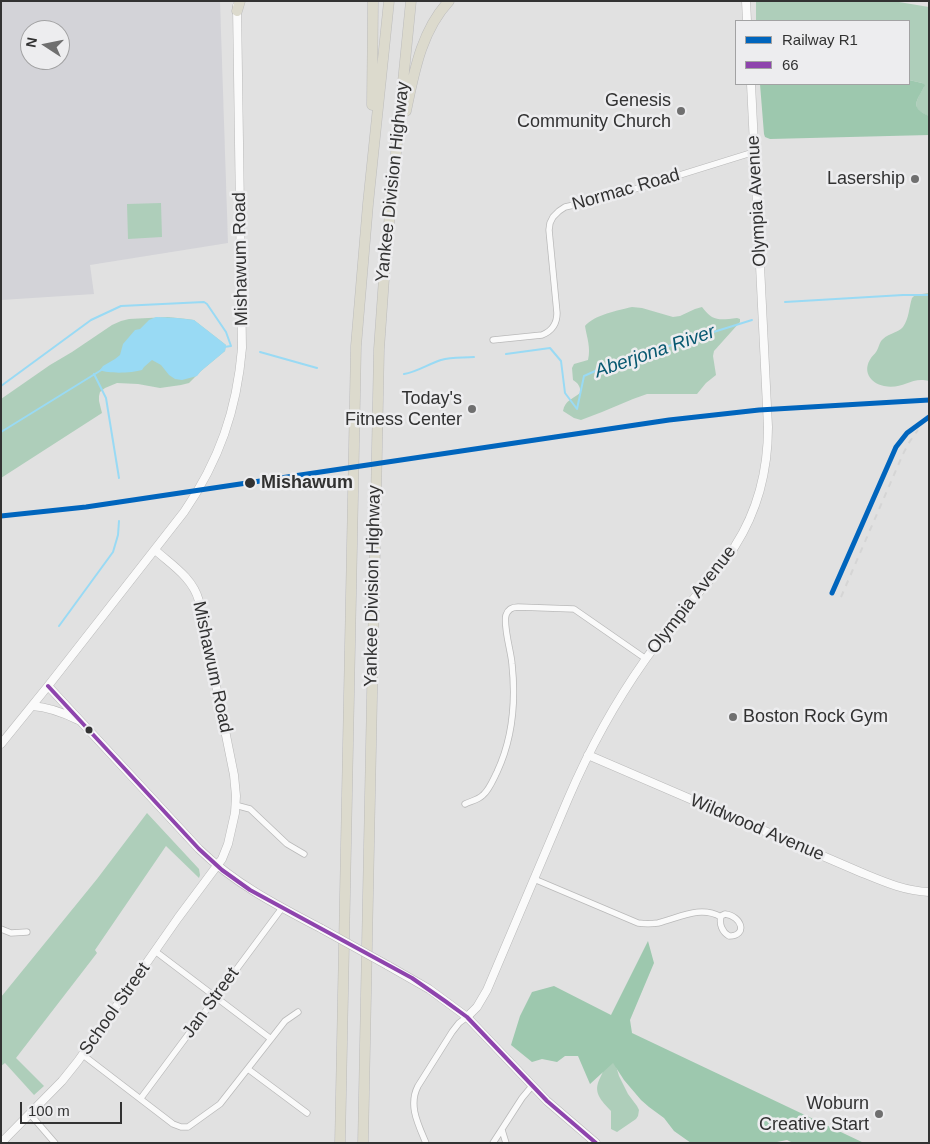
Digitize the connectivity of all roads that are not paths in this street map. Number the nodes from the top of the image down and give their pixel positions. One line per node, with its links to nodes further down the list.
1 (373, 1): 11 (highway)
2 (388, 1): 11 (highway, Yankee Division Highway)
3 (411, 1): 10 (highway, Yankee Division Highway)
4 (448, 1): 10 (highway)
5 (746, 1): 7 (main road)
6 (238, 5): 13 (main road, Mishawum Road)
7 (747, 20)
8 (750, 85): 9 (main road, Olympia Avenue)
9 (754, 152): 12 (street, Normac Road); 14 (main road, Olympia Avenue)
10 (394, 166): 45 (highway, Yankee Division Highway)
11 (368, 204): 44 (highway, Yankee Division Highway)
12 (493, 340)
13 (154, 550): 15 (main road); 21 (main road, Mishawum Road)
14 (646, 659): 19 (main road, Olympia Avenue); 20 (street)
15 (48, 686): 16 (main road); 17 (main road)
16 (32, 706): 17 (main road); 18 (main road)
17 (83, 723): 23 (main road)
18 (1, 744)
19 (588, 755): 24 (main road, Olympia Avenue); 25 (main road, Wildwood Avenue)
20 (465, 804)
21 (235, 805): 22 (street); 23 (main road, Mishawum Road)
22 (304, 854)
23 (217, 866): 26 (main road); 30 (main road, School Street)
24 (534, 879): 27 (street); 33 (main road, Olympia Avenue)
25 (929, 892)
26 (282, 908): 31 (street, Jan Street); 33 (main road, bridge)
27 (721, 917)
28 (1, 929): 29 (street)
29 (27, 932)
30 (154, 952): 31 (street); 35 (main road, School Street)
31 (215, 998): 34 (street); 38 (street, Jan Street)
32 (298, 1012): 34 (street)
33 (467, 1017): 37 (main road); 46 (street)
34 (271, 1039): 36 (street)
35 (83, 1055): 38 (street); 40 (main road, School Street)
36 (248, 1069): 38 (street); 39 (street)
37 (532, 1086): 41 (street); 49 (main road)
38 (141, 1098)
39 (307, 1113)
40 (30, 1114): 42 (main road, School Street); 43 (street)
41 (502, 1130): 47 (street); 48 (street)
42 (1, 1143)
43 (55, 1143)
44 (340, 1143)
45 (363, 1143)
46 (426, 1143)
47 (493, 1143)
48 (506, 1143)
49 (596, 1143)

